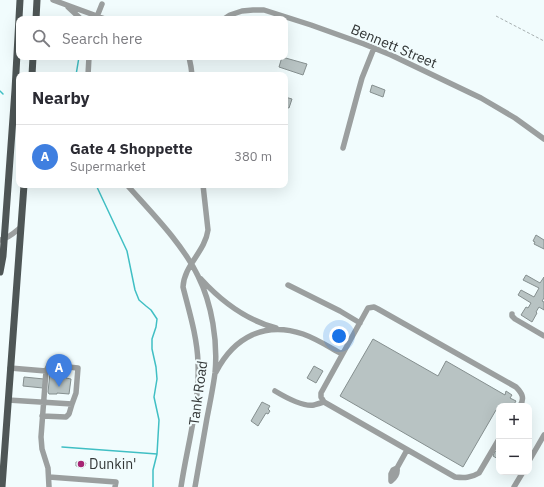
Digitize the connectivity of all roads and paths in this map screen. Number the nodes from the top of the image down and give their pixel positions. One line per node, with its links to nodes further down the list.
1 (20, 0): 6 (main road)
2 (37, 0): 7 (main road)
3 (53, 0): 4 (street)
4 (64, 4): 8 (street); 9 (street)
5 (102, 4): 10 (street)
6 (19, 16)
7 (36, 16)
8 (78, 16)
9 (91, 16)
10 (97, 16)
11 (230, 16): 12 (street, Bennett Street)
12 (283, 16)
13 (496, 16): 15 (path)
14 (288, 18): 16 (street, Bennett Street)
15 (544, 41)
16 (374, 48): 26 (street, Bennett Street); 27 (street)
17 (17, 60): 21 (main road)
18 (33, 60): 23 (main road)
19 (88, 60): 24 (street)
20 (190, 60): 25 (street)
21 (16, 72)
22 (16, 72): 32 (main road)
23 (32, 72)
24 (88, 72)
25 (192, 72)
26 (544, 139)
27 (343, 148)
28 (24, 188): 31 (main road)
29 (130, 188): 33 (street, Tank Road)
30 (203, 188): 33 (street)
31 (21, 227): 32 (street); 42 (main road)
32 (2, 240): 34 (main road)
33 (192, 265): 35 (street, Tank Road); 61 (street)
34 (0, 272)
35 (198, 276): 39 (street); 44 (street, Tank Road)
36 (288, 286): 38 (street)
37 (512, 314): 40 (street)
38 (360, 323): 41 (street); 49 (street)
39 (280, 329): 41 (street); 44 (street)
40 (544, 336)
41 (342, 354): 48 (street)
42 (10, 368): 43 (street); 46 (main road)
43 (46, 370): 47 (street); 50 (street)
44 (215, 374): 62 (street, Tank Road)
45 (274, 391): 48 (street)
46 (8, 400): 47 (street); 58 (main road)
47 (43, 402): 50 (street); 51 (street)
48 (324, 402): 54 (street)
49 (522, 403)
50 (72, 404): 51 (street)
51 (42, 416): 57 (street)
52 (544, 435): 55 (street)
53 (496, 444): 54 (street)
54 (407, 450): 63 (street)
55 (532, 456)
56 (521, 475): 64 (street)
57 (49, 477): 59 (street); 60 (street)
58 (2, 487)
59 (49, 487)
60 (115, 487)
61 (181, 487)
62 (195, 487)
63 (387, 487)
64 (514, 487)

